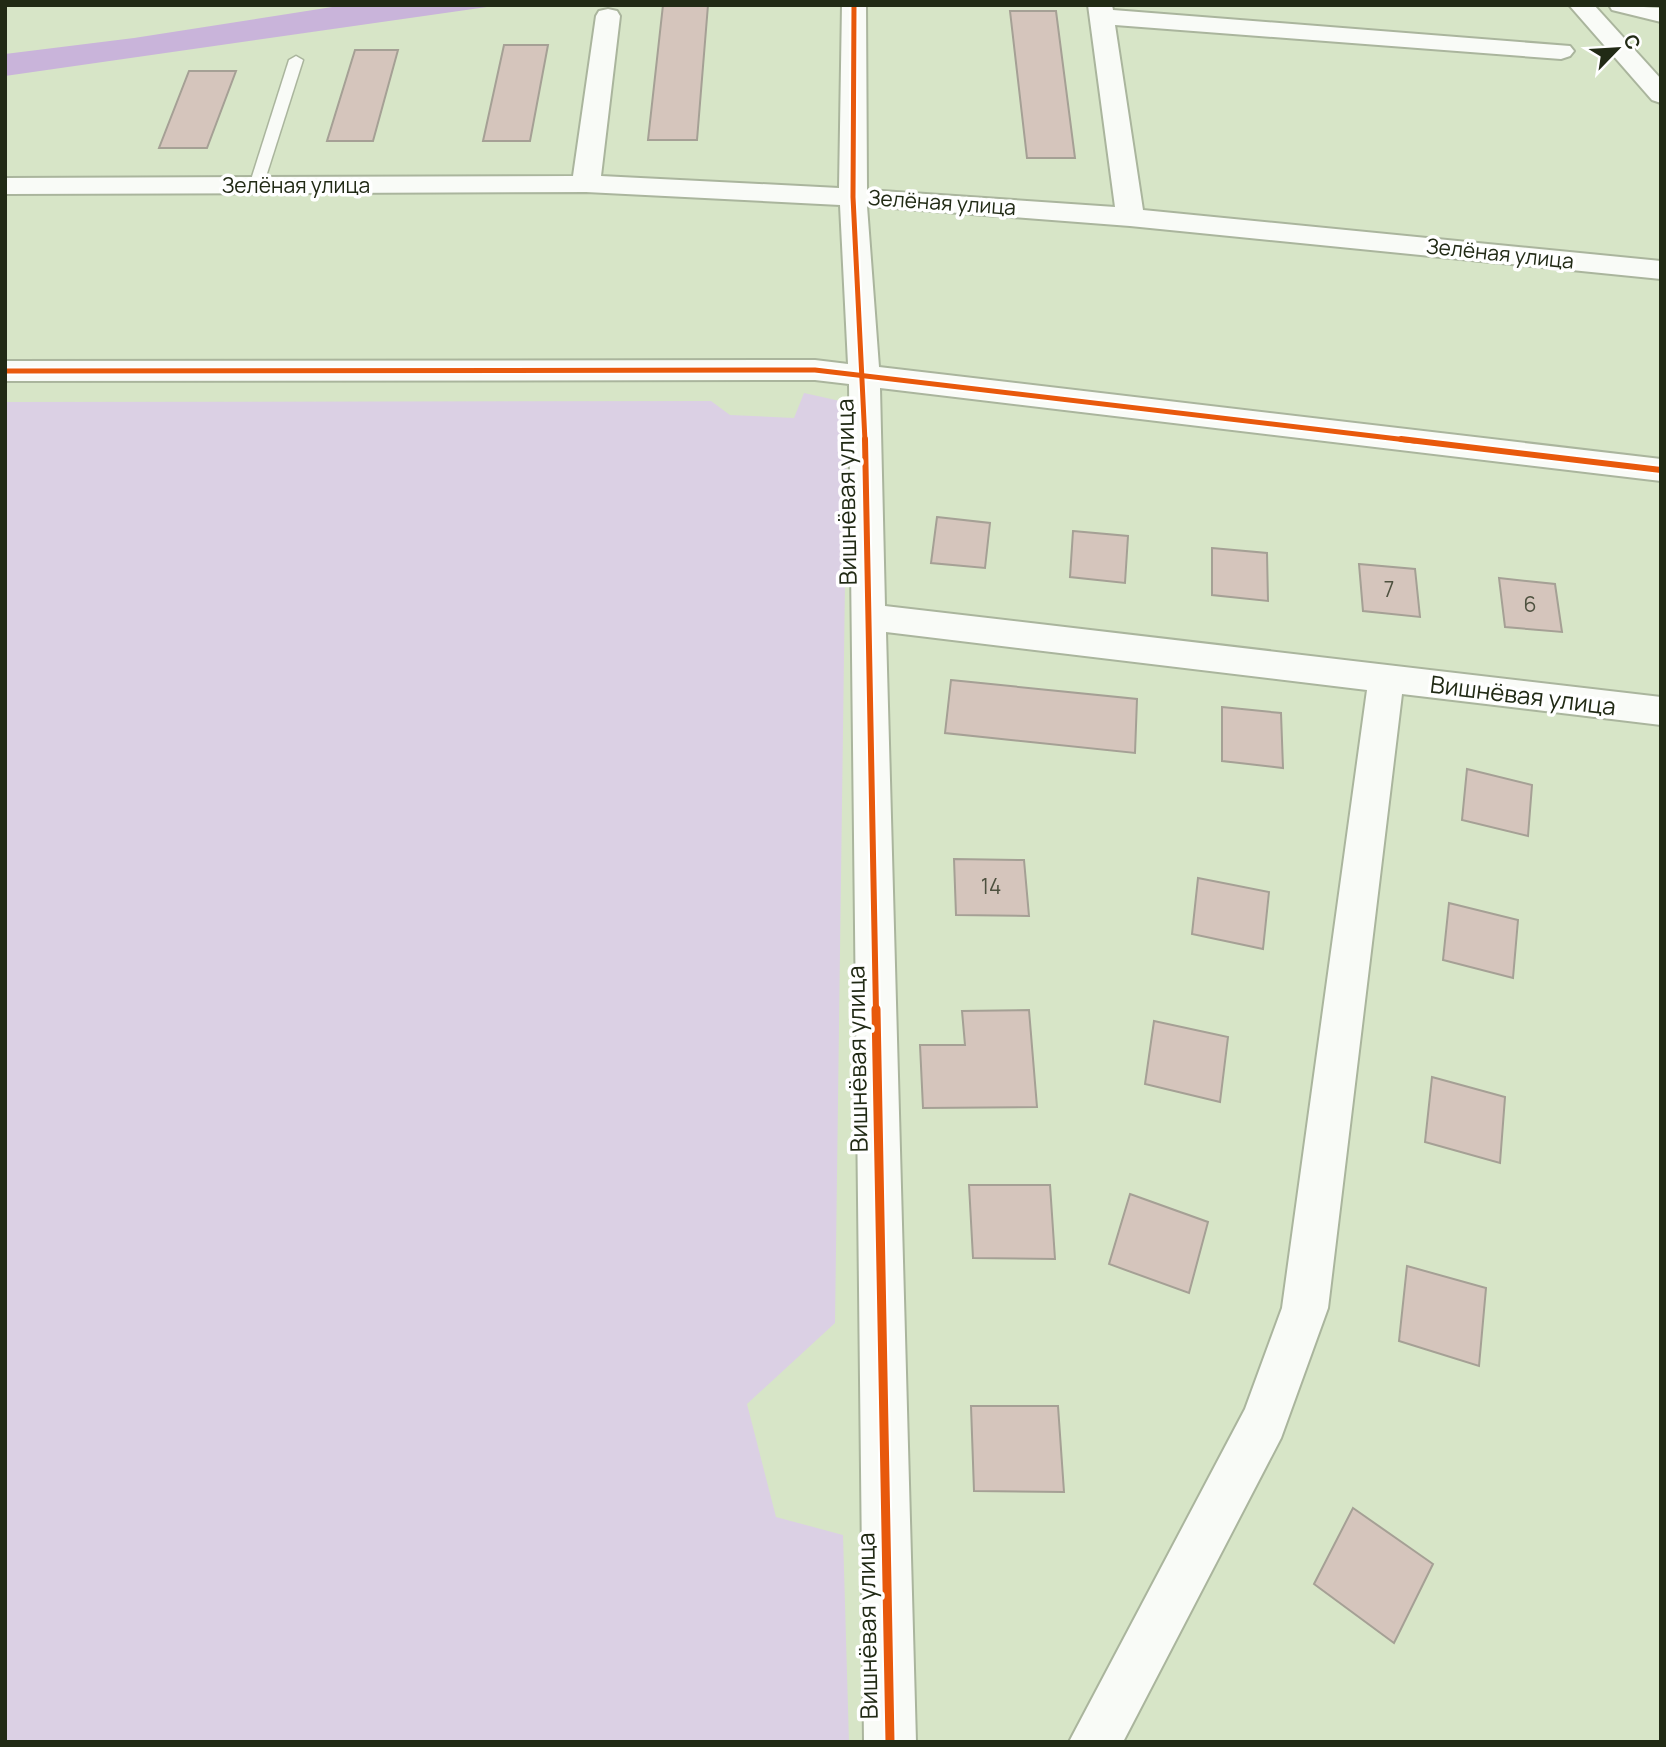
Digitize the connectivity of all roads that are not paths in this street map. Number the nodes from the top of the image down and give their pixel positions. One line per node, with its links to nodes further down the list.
1 (854, 5): 13 (street, Вишнёвая улица)
2 (1580, 5): 9 (street)
3 (1621, 5): 5 (street)
4 (1101, 11): 7 (street); 14 (street)
5 (1661, 15)
6 (608, 16): 10 (street)
7 (1561, 51)
8 (296, 60): 12 (lane)
9 (1661, 95)
10 (586, 184): 12 (street, Зелёная улица); 13 (street, Зелёная улица)
11 (5, 186): 12 (street, Зелёная улица)
12 (256, 186)
13 (853, 197): 14 (street, Зелёная улица); 17 (street, Вишнёвая улица)
14 (1130, 217): 15 (street, Зелёная улица)
15 (1661, 270)
16 (5, 371): 17 (street)
17 (864, 376): 18 (street); 19 (street, Вишнёвая улица)
18 (1661, 470)
19 (869, 617): 20 (street, Вишнёвая улица); 22 (street, Вишнёвая улица)
20 (1386, 680): 21 (street, Вишнёвая улица); 23 (street)
21 (1661, 711)
22 (890, 1742)
23 (1095, 1742)

